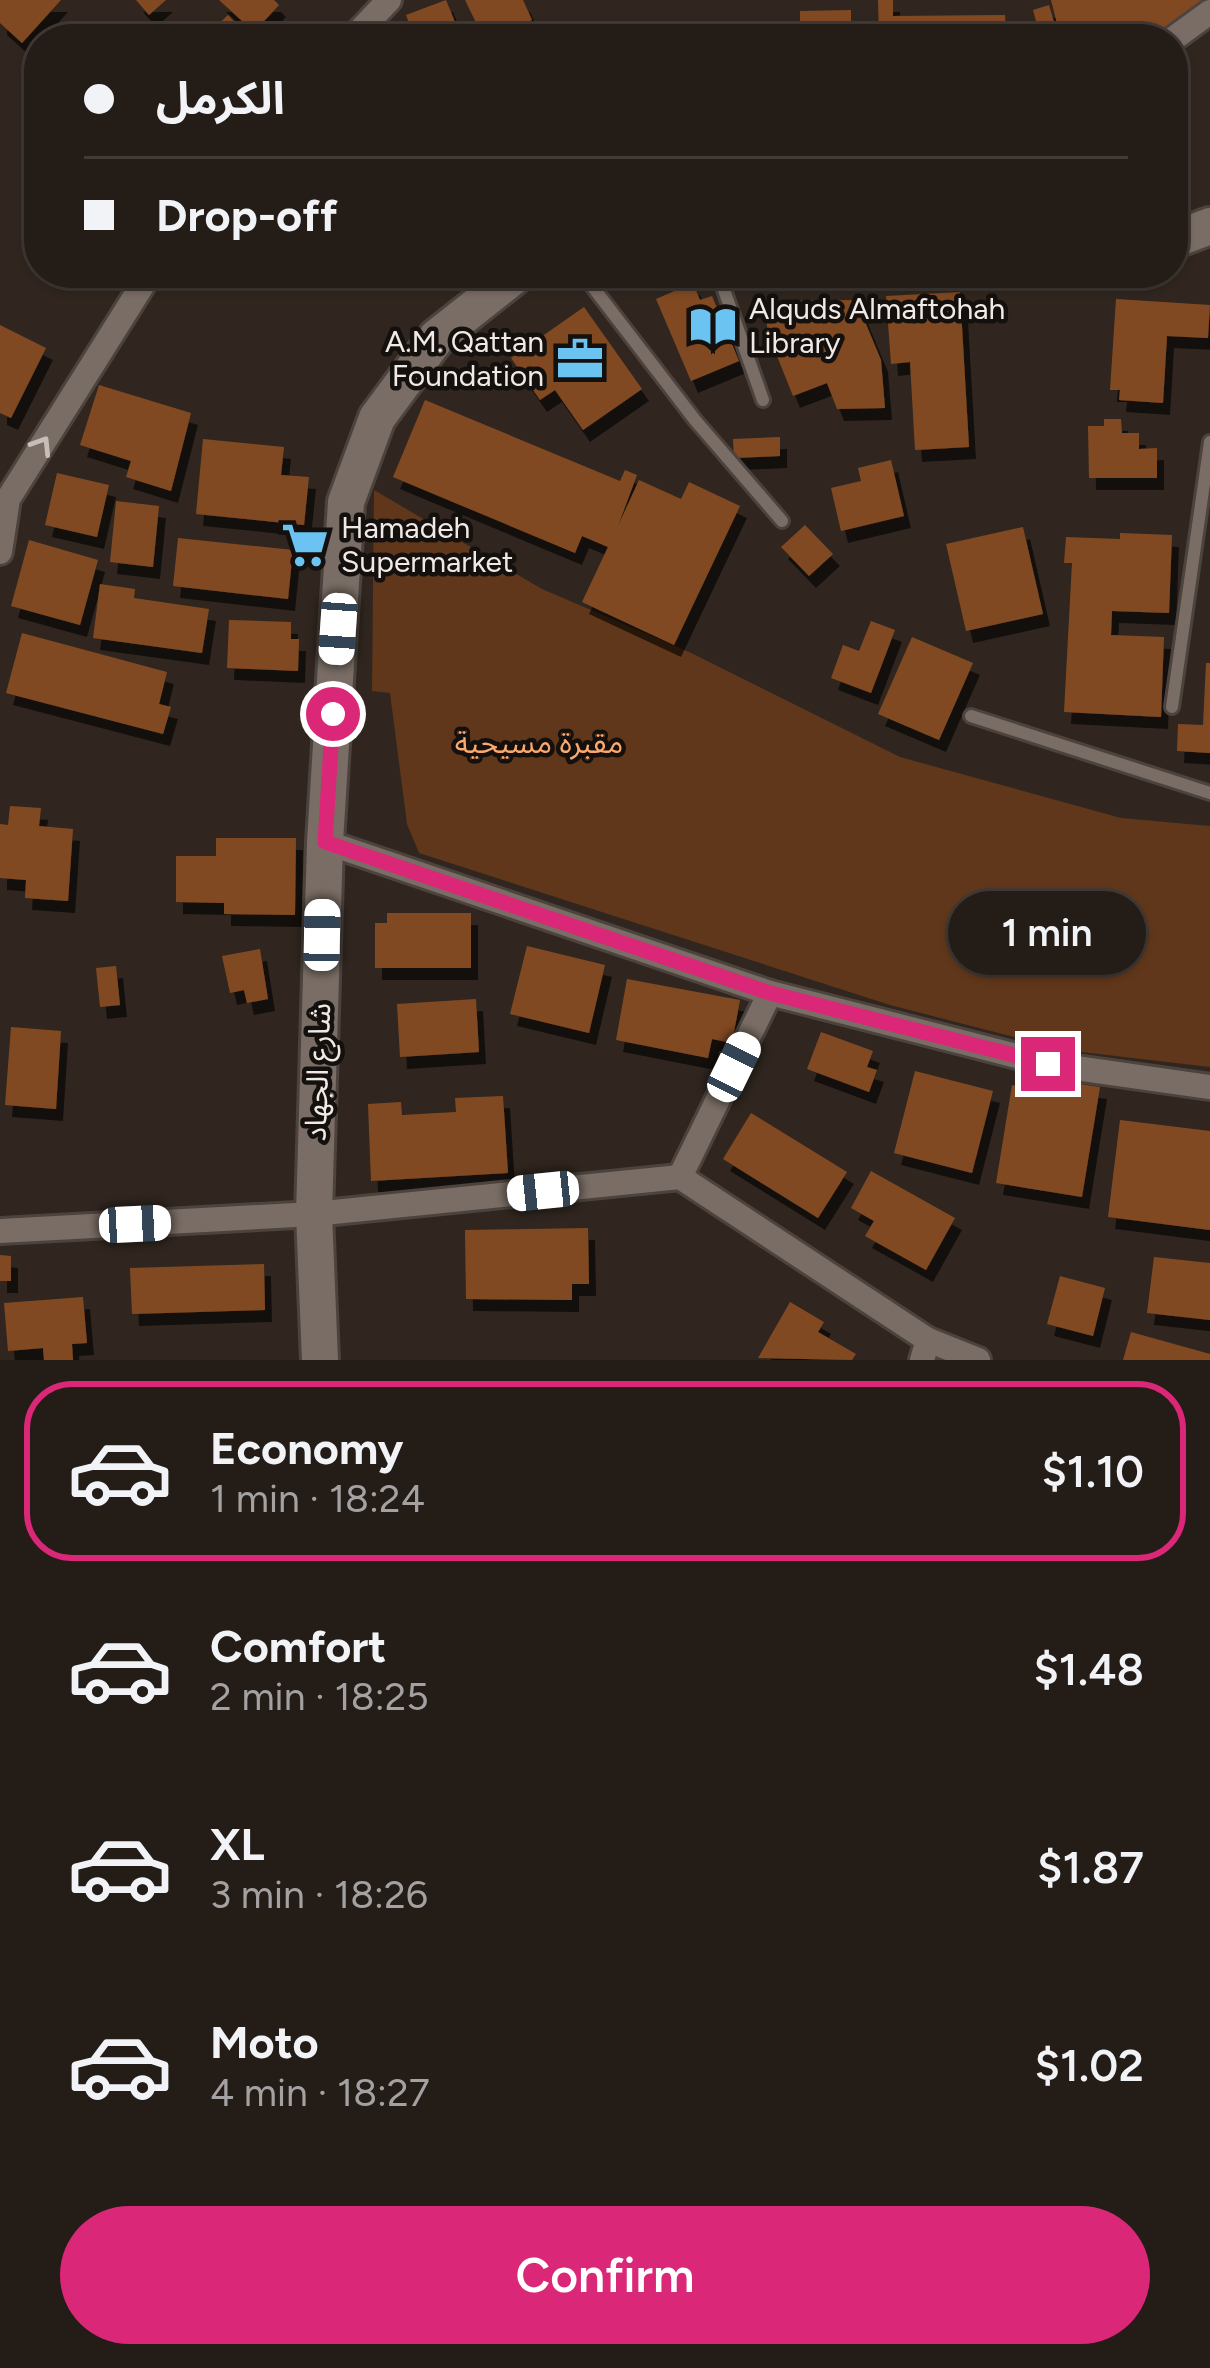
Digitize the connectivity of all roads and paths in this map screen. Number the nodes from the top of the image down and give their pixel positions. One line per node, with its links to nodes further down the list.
1 (389, 0): 2 (street)
2 (366, 24)
3 (141, 288): 10 (street, one-way to 3)
4 (499, 288): 14 (street, شارع الجهاد)
5 (594, 288): 9 (lane)
6 (723, 288): 7 (lane)
7 (763, 400)
8 (1210, 442): 11 (lane)
9 (782, 520)
10 (0, 552)
11 (1172, 707)
12 (971, 716): 13 (lane)
13 (1210, 793)
14 (325, 842): 15 (street); 18 (street, شارع الجهاد)
15 (770, 993): 16 (street); 17 (street)
16 (1210, 1088)
17 (680, 1177): 18 (street); 20 (street)
18 (314, 1214): 19 (street); 21 (street, شارع الجهاد)
19 (0, 1231)
20 (925, 1350): 22 (street)
21 (320, 1360)
22 (978, 1360)

